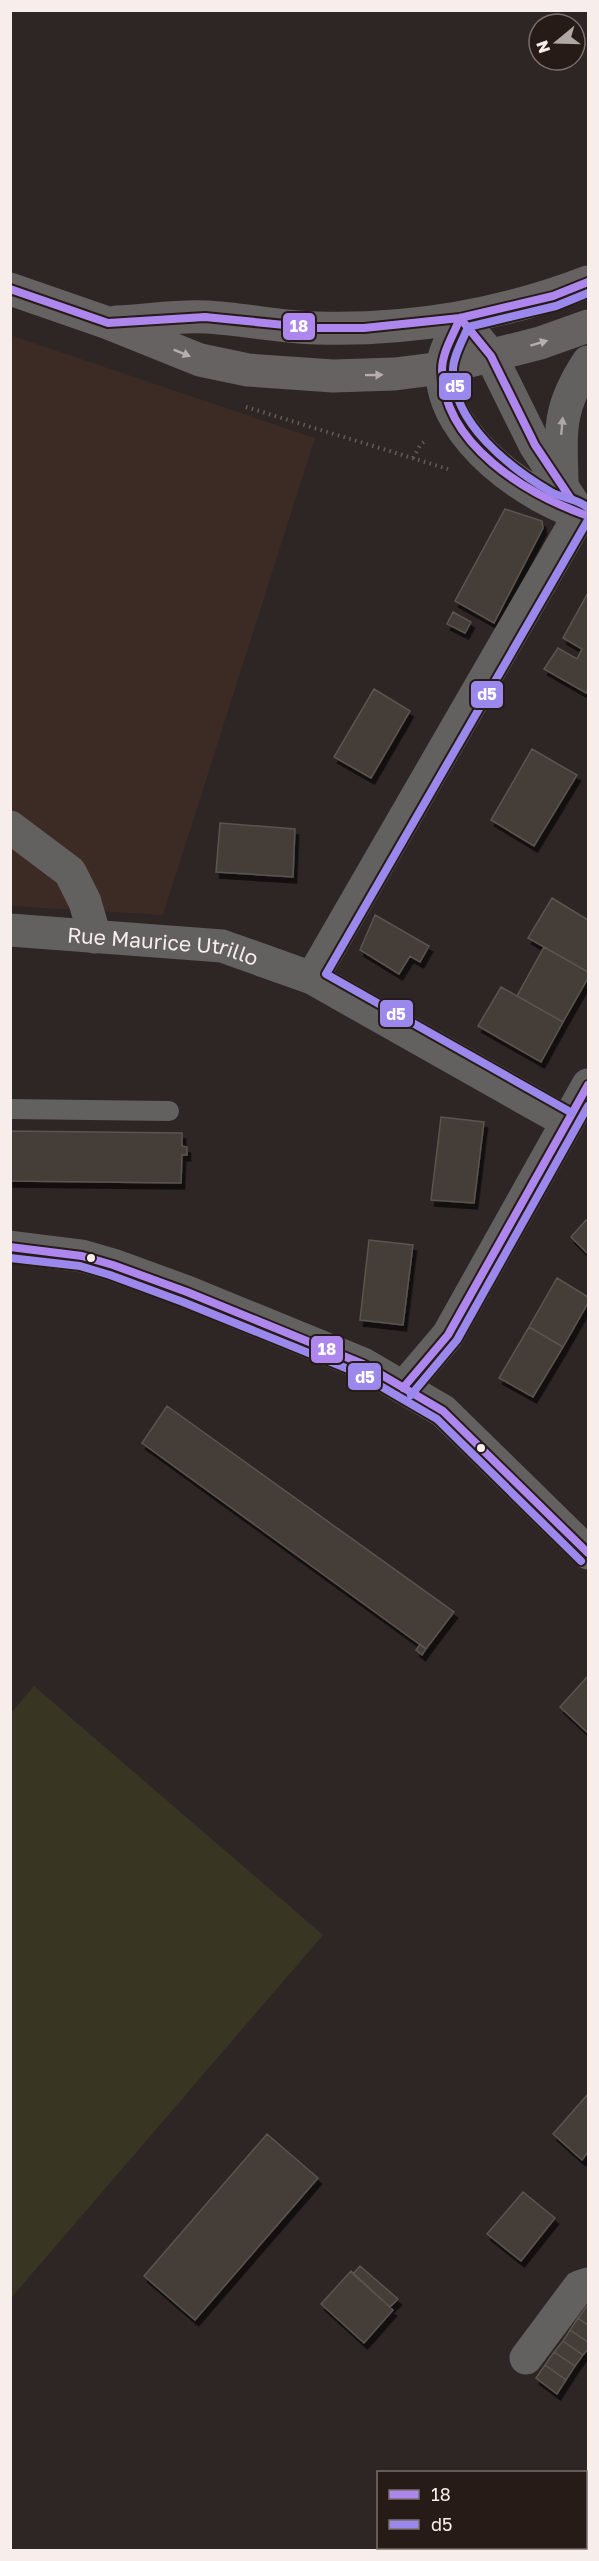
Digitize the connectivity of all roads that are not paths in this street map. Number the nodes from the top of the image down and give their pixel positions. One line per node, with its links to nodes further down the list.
1 (588, 282): 3 (main road)
2 (10, 289): 4 (main road)
3 (460, 318): 4 (main road); 6 (street); 8 (street)
4 (108, 323): 8 (main road, one-way to 8)
5 (588, 326): 6 (main road, one-way to 5)
6 (491, 356): 8 (main road); 9 (street)
7 (588, 362): 9 (street, one-way to 7)
8 (442, 368): 10 (street)
9 (562, 484): 10 (street)
10 (584, 515): 14 (street)
11 (10, 827): 13 (street)
12 (10, 930): 13 (street, Rue Maurice Utrillo)
13 (95, 937): 14 (street, Rue Maurice Utrillo)
14 (312, 978): 18 (street, Rue Maurice Utrillo)
15 (588, 1085): 18 (street)
16 (10, 1109): 17 (lane)
17 (169, 1111)
18 (567, 1122): 20 (street)
19 (10, 1247): 20 (street)
20 (403, 1388): 21 (street)
21 (588, 1553)
22 (588, 2283): 23 (street)
23 (526, 2358)

